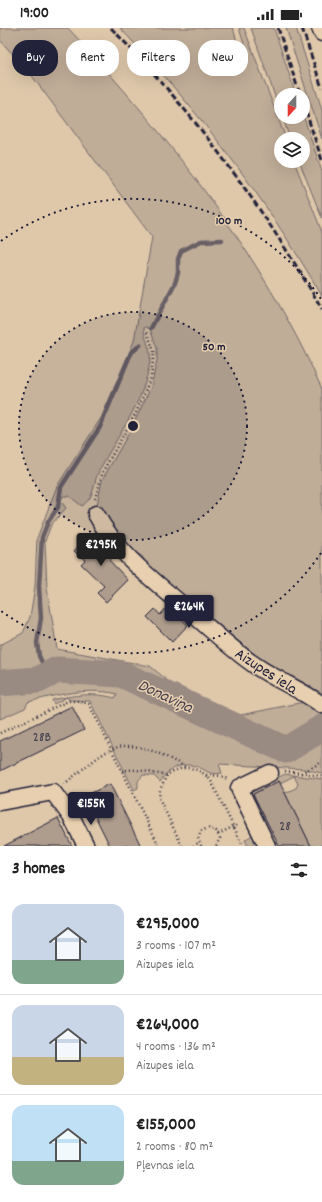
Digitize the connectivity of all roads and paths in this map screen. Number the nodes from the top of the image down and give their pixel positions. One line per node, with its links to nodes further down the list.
1 (320, 28): 2 (street)
2 (322, 33)
3 (146, 330): 4 (path)
4 (96, 514): 5 (street, Aizupes iela)
5 (322, 705)
6 (0, 733): 7 (path)
7 (111, 749): 9 (path); 10 (path); 17 (path)
8 (322, 762): 12 (path)
9 (186, 768): 13 (path); 14 (path)
10 (122, 771): 13 (path); 24 (path)
11 (270, 773): 12 (path); 16 (street)
12 (299, 773): 15 (path)
13 (167, 775): 25 (path)
14 (206, 775): 16 (path); 20 (path)
15 (322, 776)
16 (239, 788): 19 (street)
17 (53, 792): 18 (street); 23 (street)
18 (0, 802)
19 (253, 816): 20 (path); 30 (street)
20 (234, 826): 21 (path); 29 (path)
21 (218, 834): 22 (path); 28 (path)
22 (200, 842): 26 (path); 27 (path)
23 (86, 846)
24 (159, 846)
25 (182, 846)
26 (193, 846)
27 (202, 846)
28 (216, 846)
29 (243, 846)
30 (268, 846)

